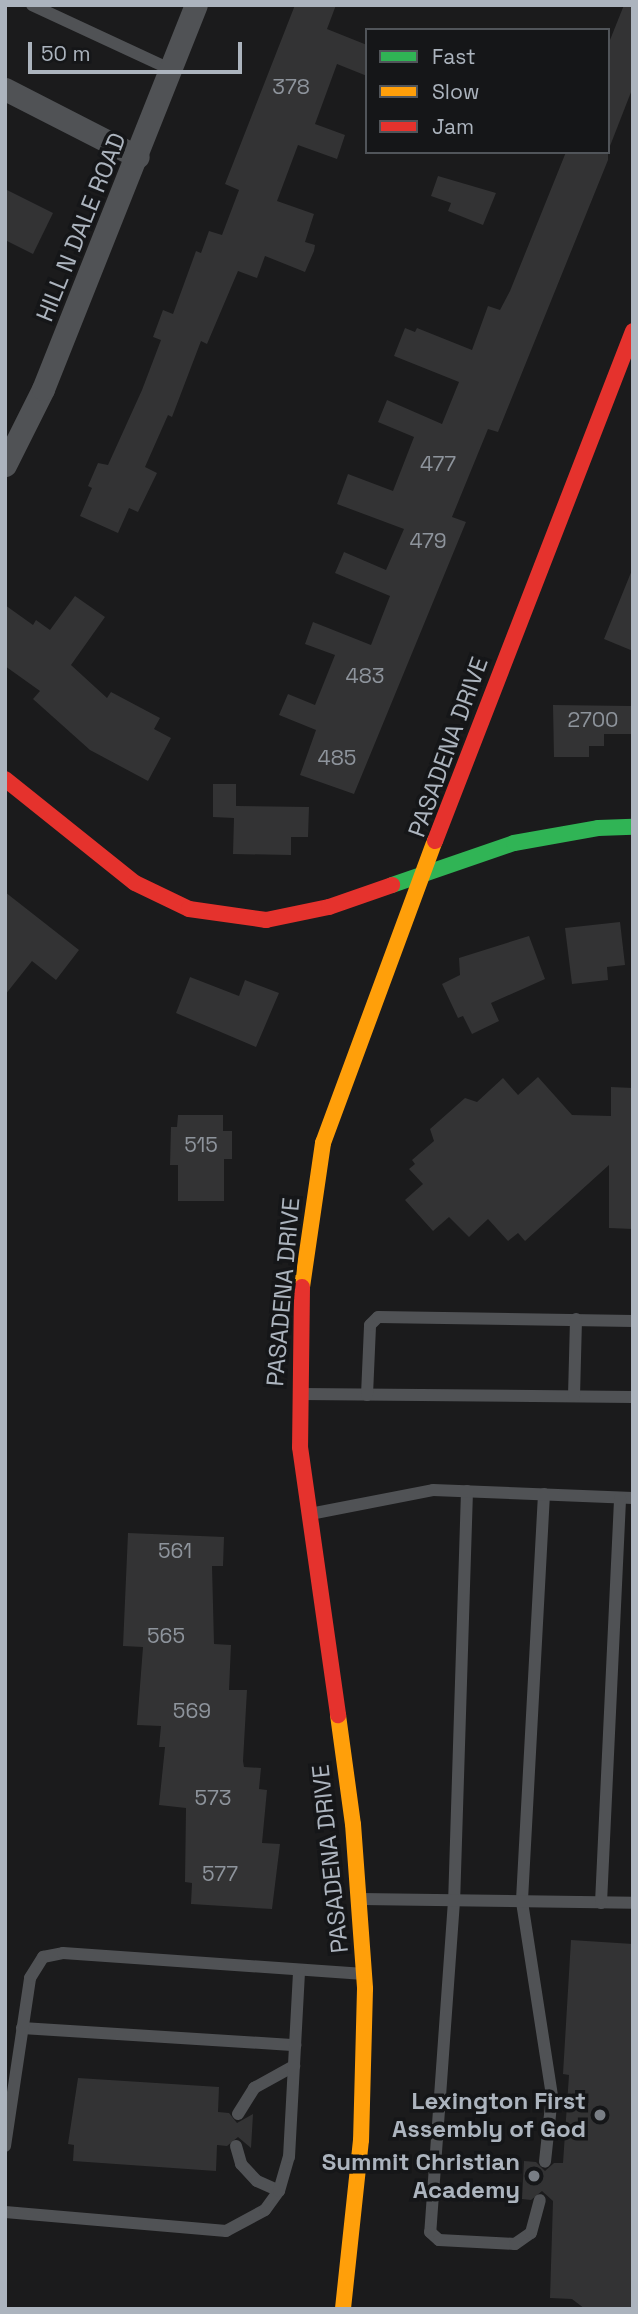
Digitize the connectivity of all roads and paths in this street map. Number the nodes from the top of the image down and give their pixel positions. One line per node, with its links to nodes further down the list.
1 (32, 5): 3 (lane)
2 (196, 5): 3 (street, HILL N DALE ROAD)
3 (172, 70): 5 (street, HILL N DALE ROAD)
4 (5, 89): 5 (street)
5 (138, 157): 7 (street, HILL N DALE ROAD)
6 (633, 331): 10 (street, PASADENA DRIVE)
7 (5, 465)
8 (5, 779): 10 (street)
9 (633, 827): 10 (street)
10 (426, 872): 13 (street, PASADENA DRIVE)
11 (576, 1319): 12 (lane); 14 (lane); 15 (lane)
12 (633, 1321)
13 (297, 1394): 14 (lane); 20 (street, PASADENA DRIVE)
14 (367, 1395): 15 (lane)
15 (574, 1396): 16 (lane)
16 (633, 1397)
17 (467, 1491): 18 (lane); 20 (lane); 22 (lane)
18 (544, 1494): 19 (lane); 23 (lane)
19 (626, 1498): 24 (lane)
20 (307, 1515): 21 (street, PASADENA DRIVE)
21 (361, 1899): 22 (lane); 27 (street, PASADENA DRIVE)
22 (454, 1901): 23 (lane); 36 (lane)
23 (522, 1902): 24 (lane); 34 (lane)
24 (601, 1903): 25 (lane)
25 (633, 1903)
26 (299, 1970): 27 (lane); 28 (lane); 29 (lane)
27 (365, 1974): 38 (street, PASADENA DRIVE)
28 (22, 2028): 29 (lane); 32 (lane)
29 (295, 2045): 30 (lane)
30 (294, 2066): 31 (lane); 35 (lane)
31 (239, 2113)
32 (5, 2146)
33 (236, 2147): 35 (lane)
34 (545, 2162)
35 (279, 2191): 37 (lane)
36 (540, 2200)
37 (5, 2212)
38 (343, 2309)

